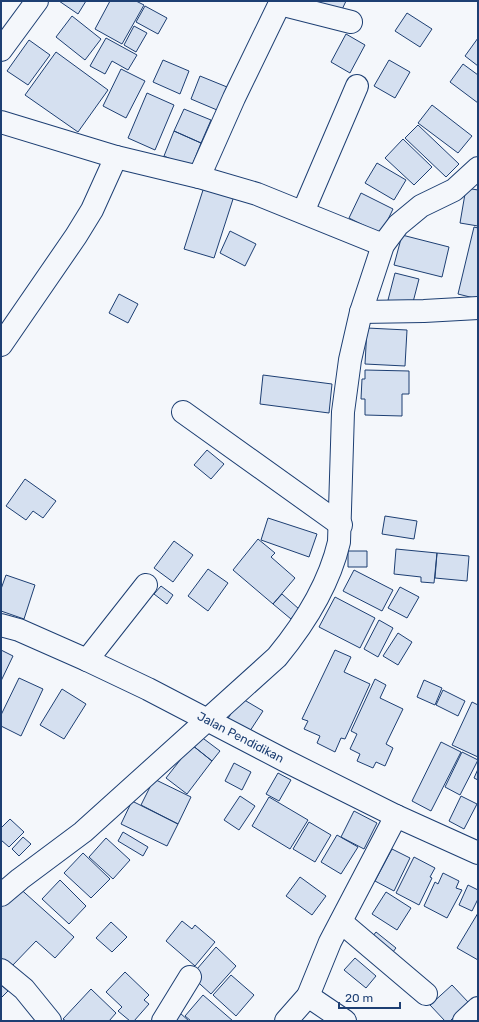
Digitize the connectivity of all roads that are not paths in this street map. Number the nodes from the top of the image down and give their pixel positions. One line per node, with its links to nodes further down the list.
1 (37, 1): 4 (street)
2 (280, 3): 3 (street); 9 (street)
3 (351, 22)
4 (1, 50)
5 (357, 86): 10 (street)
6 (1, 122): 7 (street)
7 (116, 157): 9 (street); 14 (street)
8 (478, 168): 11 (street)
9 (199, 177): 10 (street)
10 (303, 212): 11 (street)
11 (383, 244): 13 (street)
12 (478, 308): 13 (street)
13 (361, 312): 16 (street)
14 (1, 345)
15 (183, 412): 16 (street)
16 (340, 525): 20 (street)
17 (146, 585): 19 (street)
18 (1, 625): 19 (street, Jalan Pendidikan)
19 (87, 660): 20 (street, Jalan Pendidikan)
20 (206, 720): 21 (street, Jalan Pendidikan); 23 (street)
21 (396, 816): 22 (street, Jalan Pendidikan); 24 (street)
22 (478, 853)
23 (1, 895)
24 (341, 922): 27 (street); 28 (street)
25 (1, 970): 30 (street)
26 (190, 977): 31 (street)
27 (426, 994)
28 (308, 996): 32 (street); 33 (street)
29 (478, 1008): 34 (street)
30 (50, 1021)
31 (163, 1021)
32 (286, 1021)
33 (345, 1021)
34 (464, 1021)

